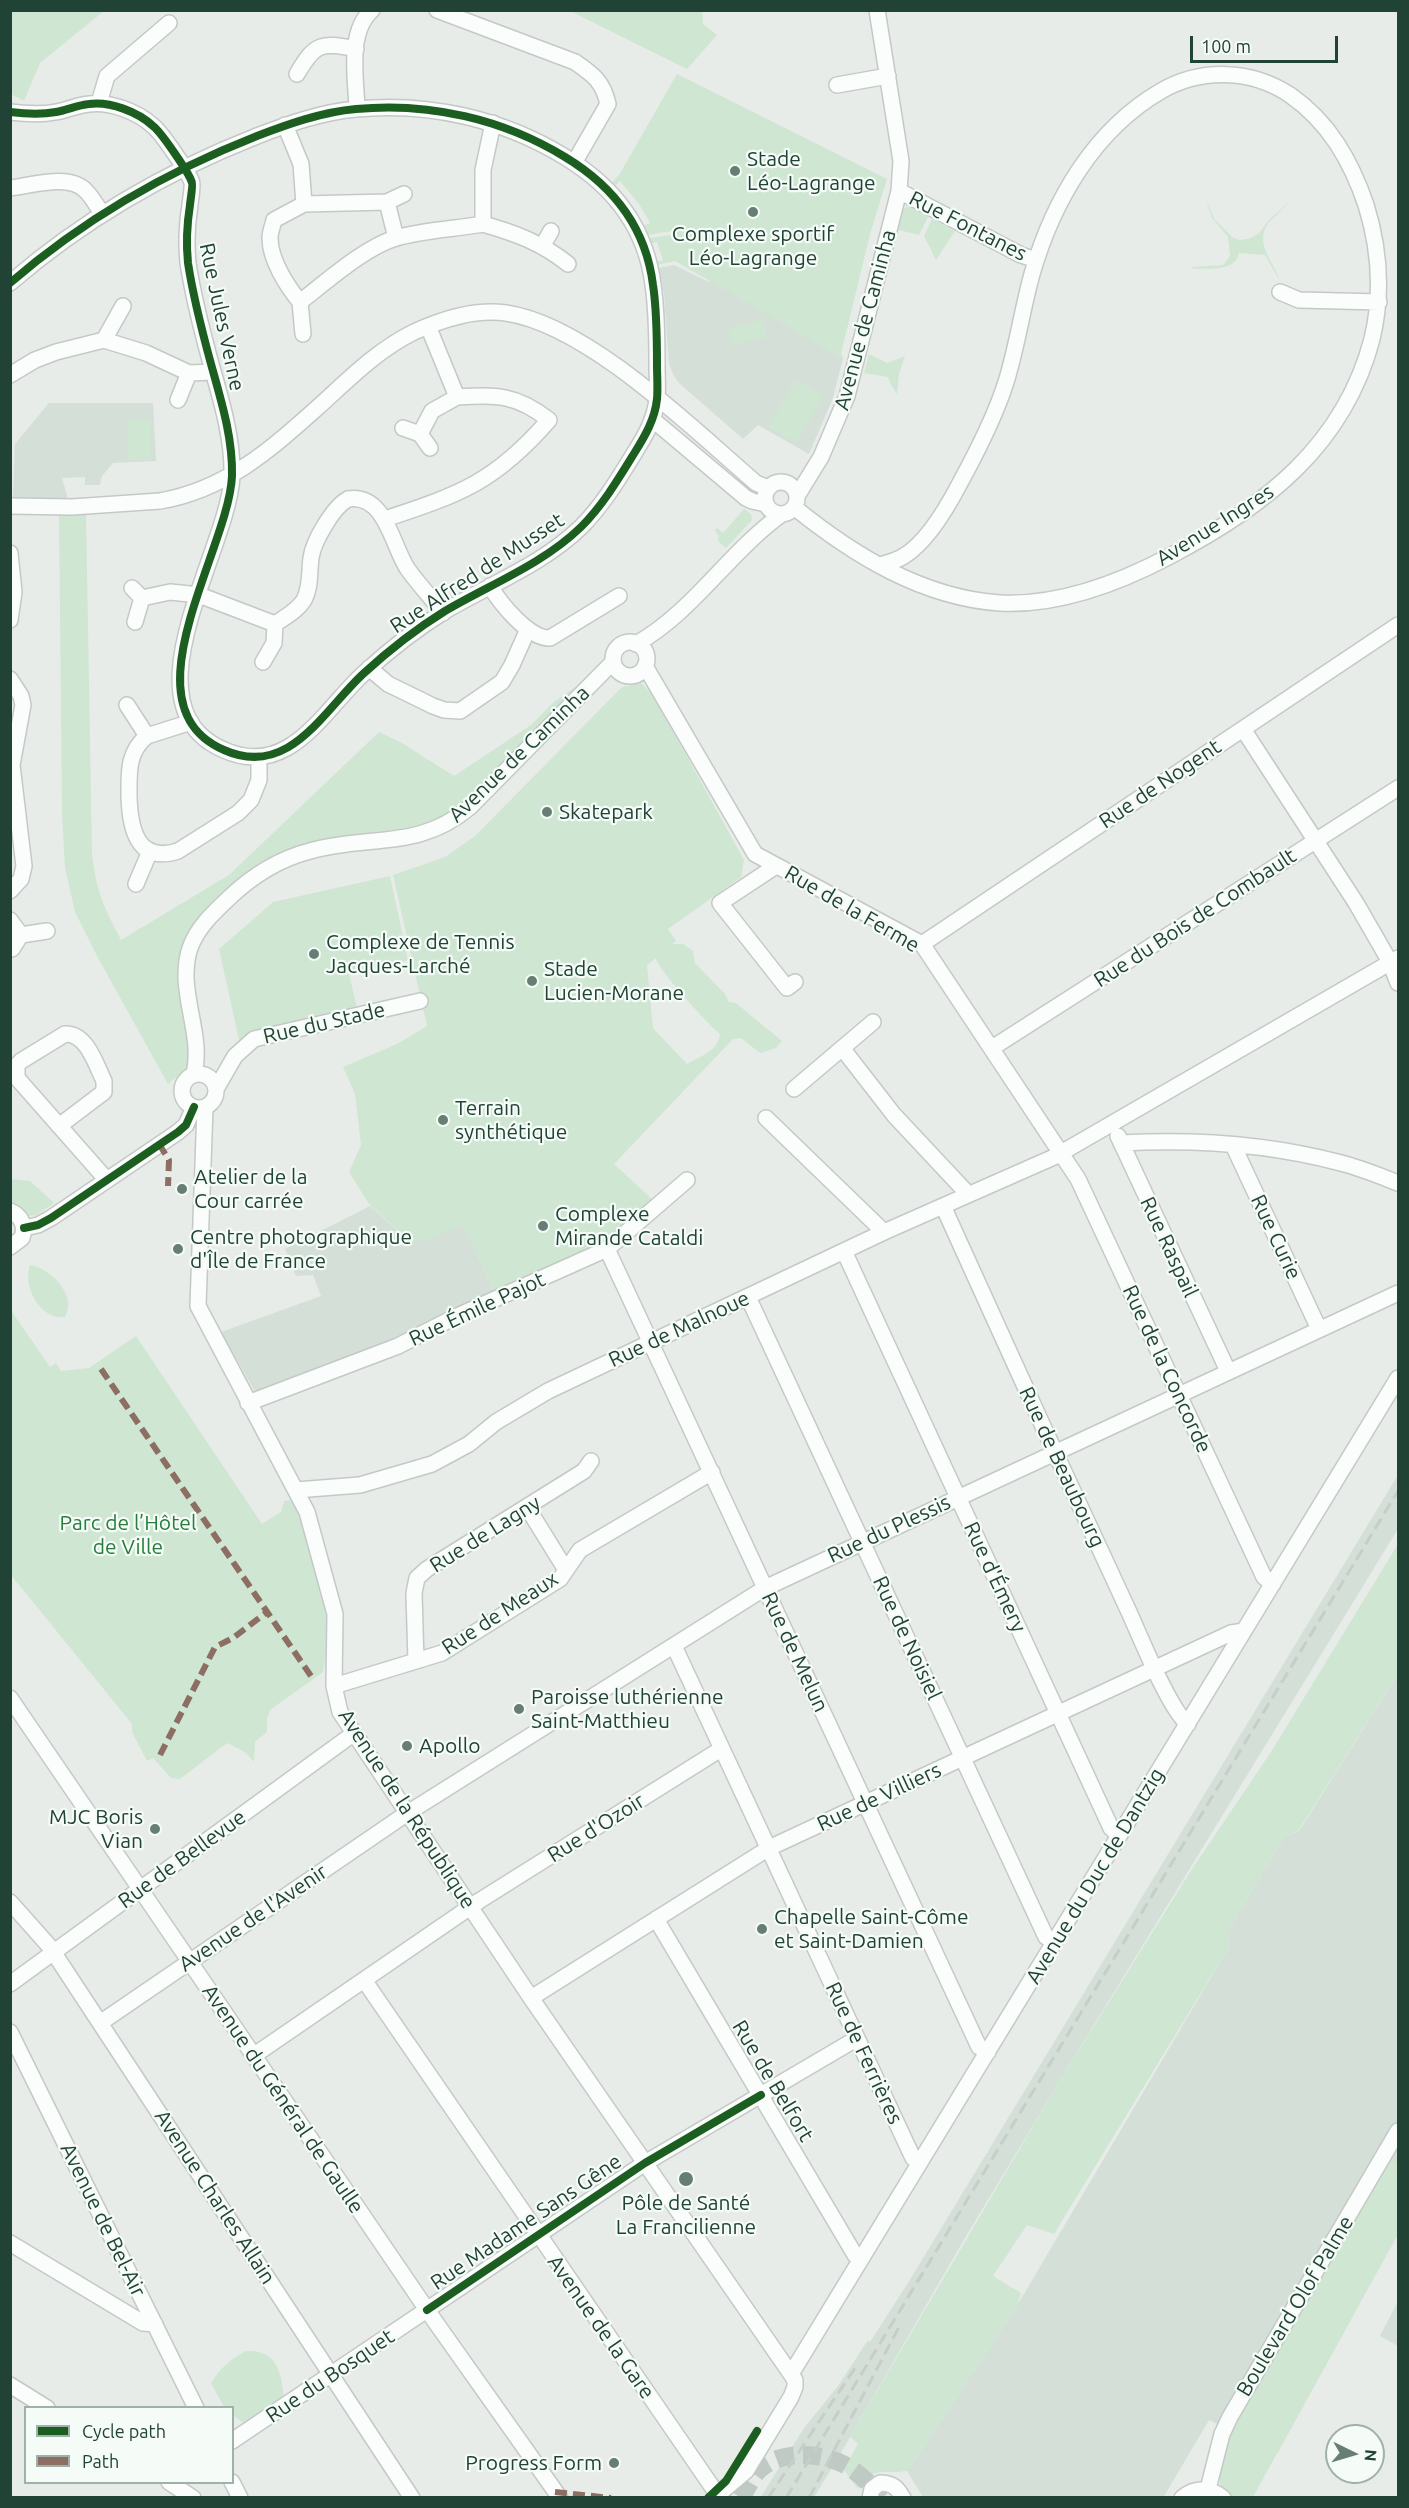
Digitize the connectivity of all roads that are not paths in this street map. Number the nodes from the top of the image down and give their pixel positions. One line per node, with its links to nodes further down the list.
1 (372, 10): 5 (street)
2 (437, 10): 14 (street)
3 (878, 10): 7 (street, Avenue de Caminha)
4 (169, 23): 9 (street)
5 (356, 50): 6 (street); 10 (street)
6 (297, 74)
7 (888, 76): 8 (street); 17 (street, Avenue de Caminha)
8 (837, 85)
9 (99, 103): 11 (street); 15 (street, Rue Jules Verne)
10 (357, 109): 12 (street, Rue Alfred de Musset); 13 (street, Rue Alfred de Musset)
11 (10, 112)
12 (493, 123): 14 (street, Rue Alfred de Musset); 22 (street)
13 (285, 125): 15 (street, Rue Alfred de Musset); 20 (street)
14 (574, 162): 40 (street, Rue Alfred de Musset)
15 (183, 168): 21 (street, Rue Alfred de Musset); 36 (street, Rue Jules Verne)
16 (10, 188): 21 (street)
17 (899, 191): 26 (street, Rue Fontanes); 54 (street, Avenue de Caminha)
18 (404, 194): 19 (street)
19 (387, 202): 20 (street); 24 (street)
20 (304, 204): 30 (street)
21 (103, 214): 28 (street, Rue Alfred de Musset)
22 (483, 224): 24 (street); 25 (street)
23 (551, 231): 25 (street)
24 (396, 238): 30 (street)
25 (543, 245): 27 (street)
26 (1036, 260): 31 (street, Avenue Ingres); 59 (street, Avenue Ingres)
27 (568, 264)
28 (10, 282)
29 (1280, 292): 31 (street)
30 (300, 302): 34 (street)
31 (1379, 302): 61 (street, Avenue Ingres)
32 (123, 306): 35 (street)
33 (429, 326): 39 (street); 40 (street); 48 (street)
34 (303, 334)
35 (104, 340): 37 (street); 38 (street)
36 (213, 372): 37 (street); 47 (street, Rue Jules Verne)
37 (189, 373): 41 (street)
38 (10, 375)
39 (457, 397): 44 (street); 57 (street)
40 (657, 399): 42 (street, Rue Alfred de Musset); 45 (street)
41 (178, 400)
42 (652, 419): 49 (street); 62 (street, Rue Alfred de Musset)
43 (404, 428): 44 (street)
44 (420, 434): 46 (street)
45 (713, 446): 49 (street); 50 (street)
46 (430, 448)
47 (230, 450): 48 (street); 51 (street, Rue Jules Verne)
48 (259, 459): 51 (street)
49 (702, 460): 53 (street)
50 (747, 475): 53 (street); 54 (street)
51 (232, 476): 52 (street); 56 (street, Rue Alfred de Musset)
52 (206, 488): 55 (street); 56 (street)
53 (741, 494): 54 (street)
54 (781, 500): 60 (street, Avenue Ingres); 72 (street)
55 (10, 506)
56 (227, 506): 64 (street, Rue Alfred de Musset)
57 (385, 519): 66 (street); 69 (street)
58 (10, 553): 63 (street)
59 (907, 555): 60 (street); 61 (street, Avenue Ingres)
60 (880, 565): 61 (street, Avenue Ingres)
61 (898, 575)
62 (490, 586): 66 (street, Rue Alfred de Musset); 71 (street)
63 (12, 592): 67 (street)
64 (199, 595): 68 (street); 69 (street); 78 (street, Rue Alfred de Musset)
65 (619, 596): 71 (street)
66 (443, 612): 75 (street, Rue Alfred de Musset)
67 (10, 620)
68 (135, 622)
69 (275, 624): 73 (street)
70 (1398, 625): 79 (street, Rue de Nogent)
71 (528, 629): 75 (street)
72 (642, 655): 74 (street); 74 (street, Avenue de Caminha); 85 (street, Rue de la Ferme)
73 (263, 662)
74 (616, 667): 102 (street, Avenue de Caminha)
75 (369, 668): 81 (street, Rue Alfred de Musset)
76 (10, 679): 89 (street)
77 (127, 705): 80 (street)
78 (191, 722): 80 (street); 81 (street, Rue Alfred de Musset)
79 (1243, 729): 83 (street); 93 (street, Rue de Nogent)
80 (147, 736): 84 (street)
81 (259, 757): 84 (street)
82 (1398, 788): 83 (street, Rue du Bois de Combault)
83 (1316, 841): 95 (street); 101 (street, Rue du Bois de Combault)
84 (150, 851): 87 (street)
85 (755, 854): 86 (street, Rue de la Ferme); 88 (street)
86 (776, 866): 88 (street); 93 (street, Rue de la Ferme)
87 (136, 884)
88 (748, 884): 96 (street)
89 (10, 891)
90 (10, 920): 92 (street)
91 (47, 931): 92 (street)
92 (21, 935): 94 (street)
93 (922, 944): 101 (street, Rue de la Ferme)
94 (12, 949)
95 (1394, 960): 97 (street); 107 (street)
96 (795, 982)
97 (1398, 982)
98 (420, 1001): 103 (street, Rue du Stade)
99 (873, 1022): 100 (street)
100 (842, 1048): 104 (street); 115 (street)
101 (992, 1048): 111 (street, Rue de la Ferme)
102 (200, 1074): 103 (street); 105 (street)
103 (216, 1089): 105 (street)
104 (794, 1089)
105 (200, 1107): 112 (street); 130 (street, Avenue de la République)
106 (766, 1118): 119 (street)
107 (1112, 1123): 109 (street, Rue Raspail); 111 (street)
108 (60, 1126): 108 (street); 112 (street)
109 (1121, 1143): 110 (street); 127 (street, Rue Raspail)
110 (1233, 1145): 114 (street); 125 (street, Rue Curie)
111 (1062, 1153): 115 (street, Rue de Malnoue); 129 (street, Rue de la Concorde)
112 (106, 1179): 118 (street)
113 (687, 1180): 121 (street, Rue Émile Pajot)
114 (1398, 1183)
115 (968, 1194): 116 (street, Rue de Malnoue)
116 (943, 1206): 119 (street, Rue de Malnoue); 131 (street, Rue de Beaubourg)
117 (10, 1211): 118 (street)
118 (24, 1228): 120 (street)
119 (884, 1232): 122 (street, Rue de Malnoue)
120 (10, 1247)
121 (607, 1249): 126 (street, Rue de Melun); 130 (street, Rue Émile Pajot)
122 (844, 1251): 124 (street, Rue de Malnoue); 135 (street, Rue d'Émery)
123 (1398, 1293): 125 (street, Rue du Plessis)
124 (748, 1297): 126 (street, Rue de Malnoue); 137 (street, Rue de Noisiel)
125 (1319, 1329): 127 (street, Rue du Plessis)
126 (649, 1342): 133 (street, Rue de Melun); 134 (street, Rue de Malnoue)
127 (1228, 1371): 129 (street, Rue du Plessis)
128 (1398, 1378): 139 (street, Avenue du Duc de Dantzig)
129 (1179, 1393): 131 (street, Rue du Plessis); 139 (street, Rue de la Concorde)
130 (248, 1403): 134 (street, Avenue de la République)
131 (1055, 1453): 135 (street, Rue du Plessis); 144 (street, Rue de Beaubourg)
132 (591, 1461): 136 (street, Rue de Lagny)
133 (712, 1472): 138 (street, Rue de Meaux); 140 (street, Rue de Melun)
134 (296, 1490): 145 (street, Avenue de la République)
135 (958, 1497): 137 (street, Rue du Plessis); 147 (street, Rue d'Émery)
136 (527, 1507): 138 (street); 143 (street, Rue de Lagny)
137 (863, 1542): 140 (street, Rue du Plessis); 151 (street, Rue de Noisiel)
138 (566, 1570): 143 (street, Rue de Meaux)
139 (1273, 1584): 141 (street, Avenue du Duc de Dantzig)
140 (765, 1588): 142 (street, Rue du Plessis); 152 (street, Rue de Melun)
141 (1244, 1631): 144 (street, Rue de Villiers); 148 (street, Avenue du Duc de Dantzig)
142 (674, 1646): 150 (street, Rue de Ferrières); 153 (street, Rue du Plessis)
143 (416, 1661): 145 (street, Rue de Meaux)
144 (1156, 1668): 147 (street, Rue de Villiers); 148 (street, Rue de Beaubourg)
145 (334, 1686): 149 (street, Avenue de la République)
146 (10, 1698): 156 (street, Avenue du Général de Gaulle)
147 (1059, 1715): 151 (street, Rue de Villiers); 154 (street, Rue d'Émery)
148 (1188, 1724): 154 (street, Avenue du Duc de Dantzig)
149 (353, 1734): 153 (street, Avenue de la République); 156 (street, Rue de Bellevue)
150 (722, 1749): 155 (street, Rue de Ferrières); 158 (street, Rue d'Ozoir)
151 (963, 1759): 152 (street, Rue de Villiers); 160 (street, Rue de Noisiel)
152 (866, 1803): 155 (street, Rue de Villiers); 169 (street, Rue de Melun)
153 (406, 1814): 158 (street, Avenue de la République); 162 (street, Avenue de l'Avenir)
154 (1119, 1836): 160 (street, Avenue du Duc de Dantzig)
155 (769, 1848): 159 (street, Rue de Villiers); 168 (street, Rue de Ferrières)
156 (141, 1889): 161 (street, Rue de Bellevue); 162 (street, Avenue du Général de Gaulle)
157 (10, 1902): 161 (street, Avenue Charles Allain)
158 (471, 1907): 163 (street, Rue d'Ozoir); 165 (street, Avenue de la République)
159 (656, 1919): 165 (street, Rue de Villiers); 171 (street, Rue de Belfort)
160 (1054, 1942): 169 (street, Avenue du Duc de Dantzig)
161 (54, 1953): 164 (street, Rue de Bellevue); 166 (street, Avenue Charles Allain)
162 (190, 1962): 166 (street, Avenue de l'Avenir); 170 (street, Avenue du Général de Gaulle)
163 (364, 1980): 170 (street, Rue d'Ozoir); 176 (street, Avenue de la Gare)
164 (10, 1984)
165 (531, 1998): 175 (street, Avenue de la République)
166 (100, 2023): 181 (street, Avenue Charles Allain)
167 (10, 2032): 180 (street, Avenue de Bel-Air)
168 (856, 2039): 171 (street, Rue Madame Sans Gêne); 174 (street, Rue de Ferrières)
169 (988, 2052): 174 (street, Avenue du Duc de Dantzig)
170 (253, 2056): 179 (street, Avenue du Général de Gaulle)
171 (760, 2095): 175 (street, Rue Madame Sans Gêne); 178 (street, Rue de Belfort)
172 (1398, 2130): 173 (street, Boulevard Olof Palme)
173 (1393, 2151): 189 (street, Boulevard Olof Palme)
174 (920, 2162): 178 (street, Avenue du Duc de Dantzig)
175 (645, 2163): 176 (street, Rue Madame Sans Gêne); 182 (street, Avenue de la République)
176 (538, 2235): 179 (street, Rue Madame Sans Gêne); 191 (street, Avenue de la Gare)
177 (10, 2242): 180 (street)
178 (861, 2259): 182 (street, Avenue du Duc de Dantzig)
179 (427, 2310): 181 (street, Rue du Bosquet); 194 (street, Avenue du Général de Gaulle)
180 (155, 2324): 185 (street, Avenue de Bel-Air)
181 (331, 2374): 186 (street, Rue du Bosquet); 193 (street, Avenue Charles Allain)
182 (791, 2374): 191 (street)
183 (10, 2385): 184 (street)
184 (44, 2406)
185 (195, 2406)
186 (234, 2440)
187 (172, 2484): 190 (street)
188 (233, 2484): 192 (street)
189 (1208, 2490): 197 (street); 198 (street)
190 (188, 2496)
191 (716, 2496)
192 (240, 2498)
193 (412, 2498)
194 (560, 2498)
195 (870, 2498): 196 (street)
196 (903, 2498)
197 (1182, 2498)
198 (1223, 2498)

